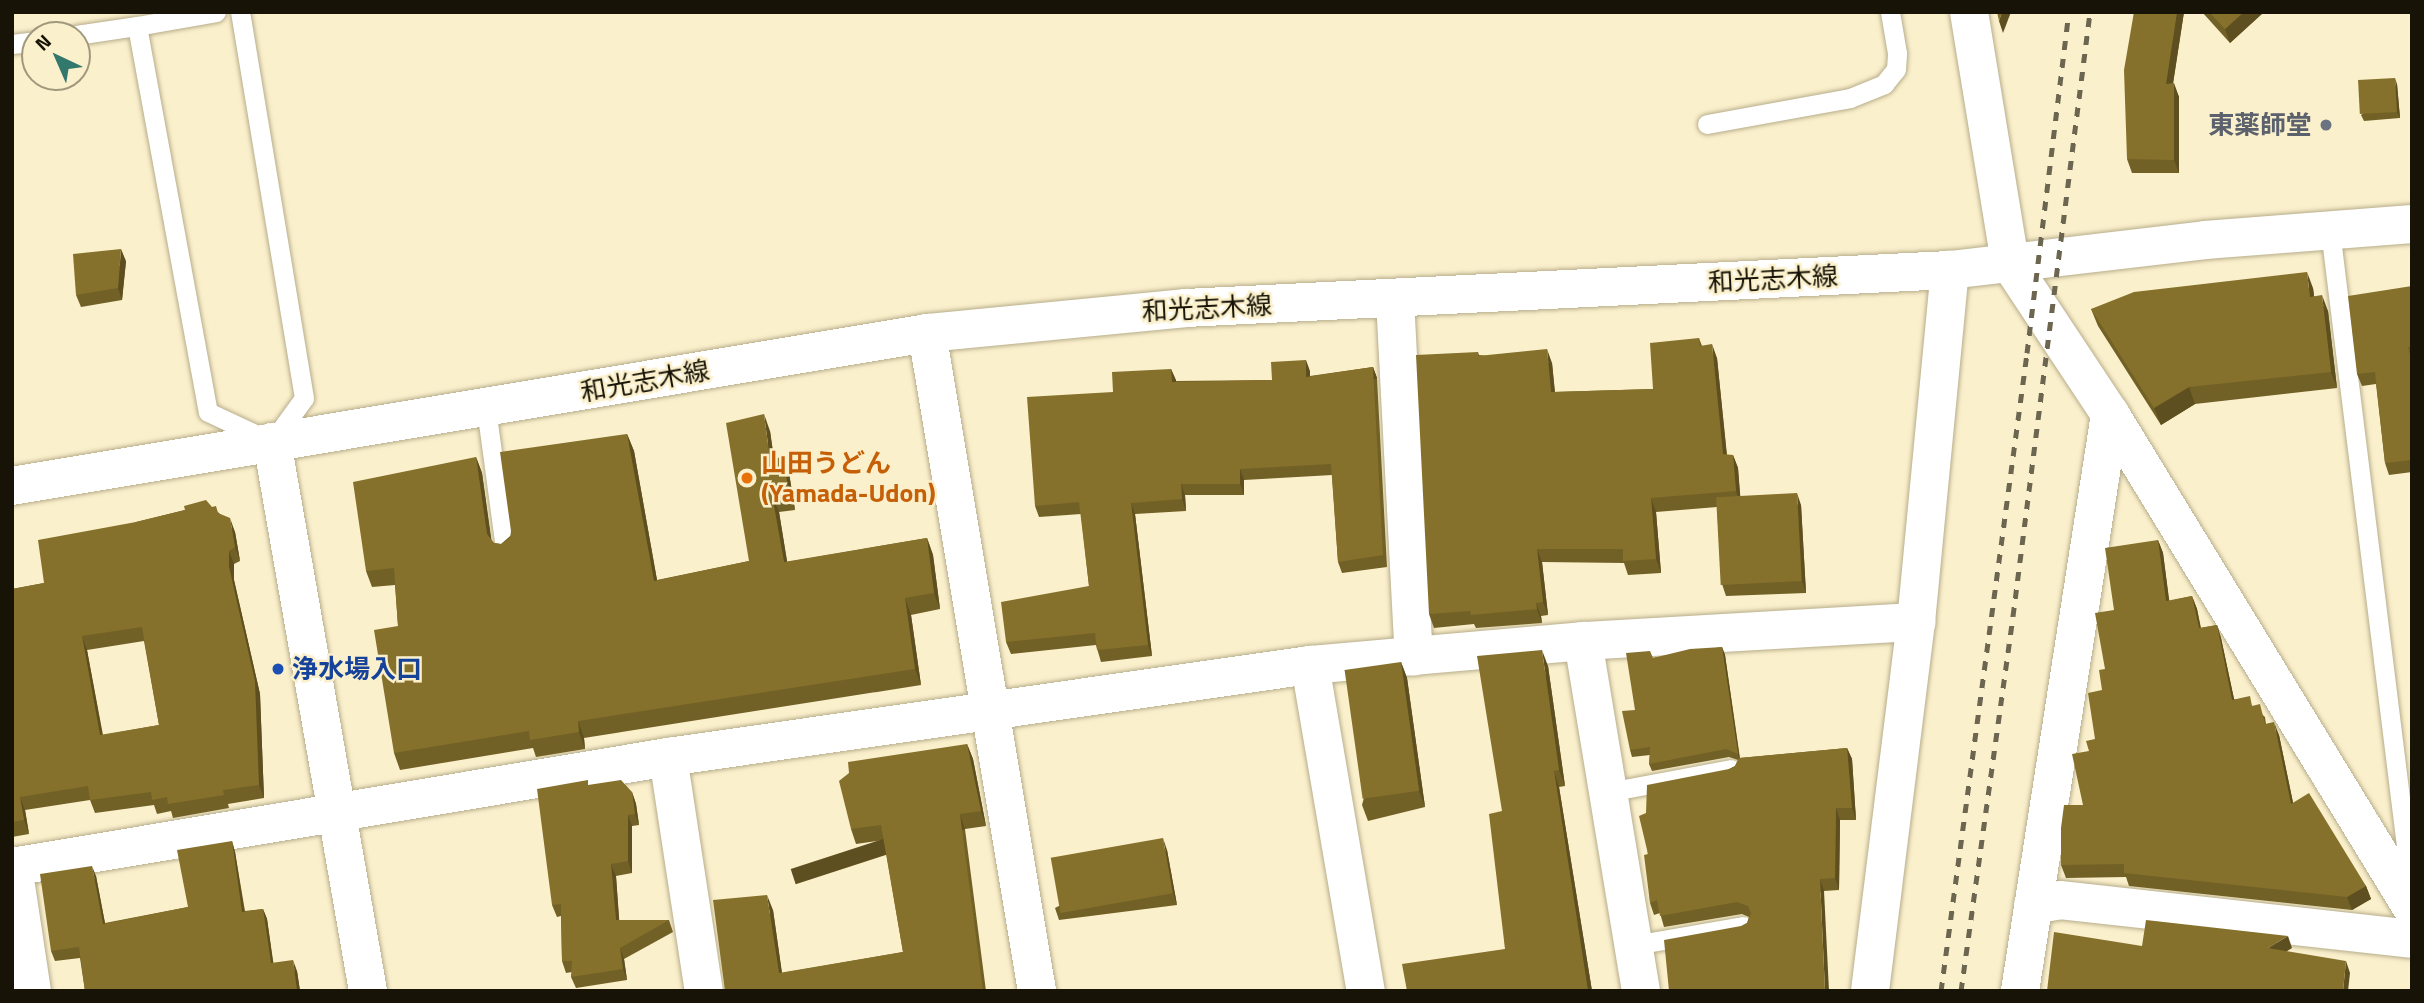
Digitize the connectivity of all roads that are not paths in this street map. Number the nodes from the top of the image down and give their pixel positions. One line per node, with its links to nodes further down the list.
1 (216, 12): 5 (lane)
2 (240, 12): 16 (lane)
3 (1890, 12): 7 (lane)
4 (1969, 12): 10 (street)
5 (137, 26): 6 (lane); 16 (lane)
6 (91, 33)
7 (1707, 124)
8 (2412, 224): 9 (street, 和光志木線)
9 (2330, 230): 10 (street, 和光志木線); 29 (lane)
10 (2010, 263): 11 (street, 和光志木線); 15 (street)
11 (1950, 270): 12 (street, 和光志木線); 19 (street)
12 (1395, 299): 13 (street, 和光志木線); 21 (street)
13 (927, 333): 14 (street, 和光志木線); 23 (street)
14 (486, 408): 16 (street, 和光志木線); 18 (lane)
15 (2110, 414): 29 (street); 30 (street)
16 (272, 442): 17 (street, 和光志木線); 27 (street)
17 (12, 486)
18 (505, 549)
19 (1916, 622): 20 (street); 40 (street)
20 (1583, 641): 21 (street); 26 (street)
21 (1414, 656): 22 (street)
22 (1310, 665): 23 (street); 38 (street)
23 (992, 710): 24 (street); 37 (street)
24 (668, 757): 27 (street); 36 (street)
25 (1731, 769): 26 (lane)
26 (1608, 792): 33 (street)
27 (338, 811): 28 (street); 35 (street)
28 (13, 867): 34 (street)
29 (2408, 903)
30 (2033, 905): 32 (street); 41 (street)
31 (1742, 926): 33 (lane)
32 (2412, 939)
33 (1634, 945): 39 (street)
34 (32, 991)
35 (368, 991)
36 (705, 991)
37 (1037, 991)
38 (1366, 991)
39 (1642, 991)
40 (1870, 991)
41 (2020, 991)

